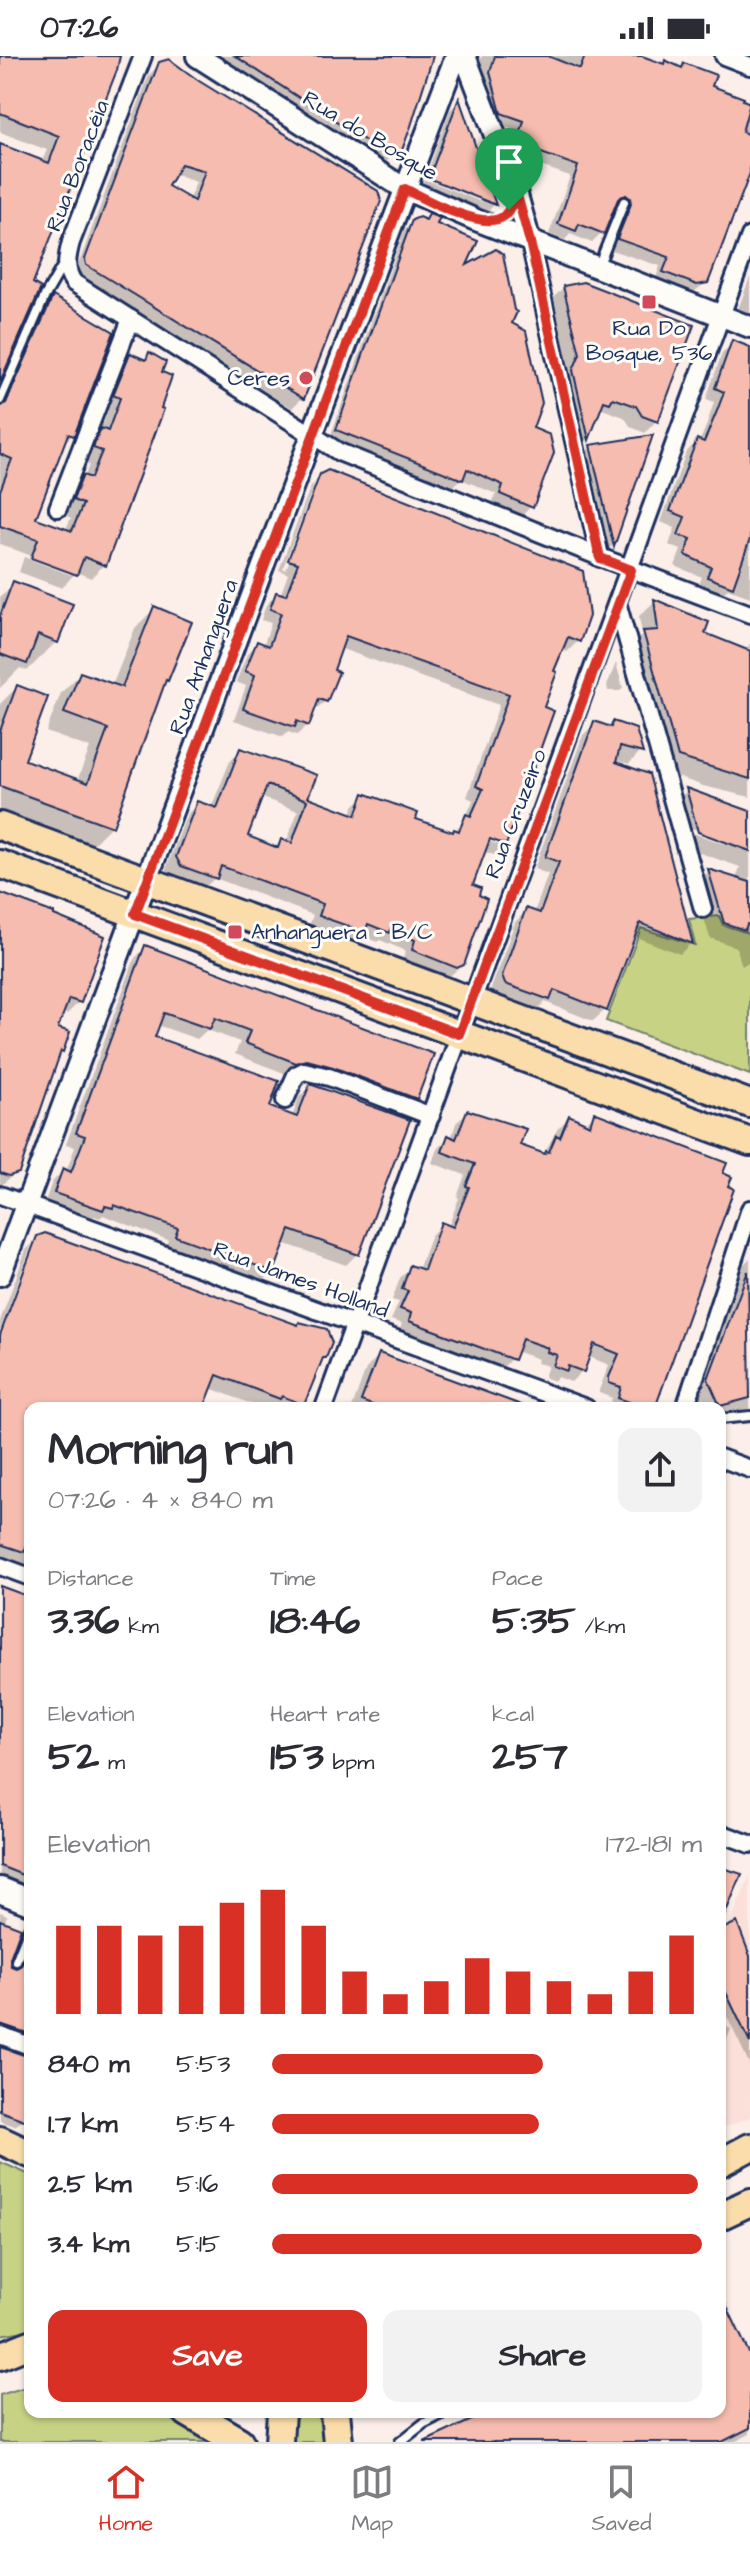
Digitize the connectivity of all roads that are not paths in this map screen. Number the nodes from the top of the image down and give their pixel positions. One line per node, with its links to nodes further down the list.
1 (143, 56): 13 (street, Rua Boracéia)
2 (197, 56): 8 (street, Rua do Bosque)
3 (456, 56): 8 (street, Rua Anhanguera)
4 (465, 56): 7 (street)
5 (724, 56): 6 (street)
6 (750, 66)
7 (515, 188): 10 (street); 12 (street)
8 (405, 189): 10 (street, Rua do Bosque); 19 (street, Rua Anhanguera)
9 (624, 202): 14 (lane)
10 (476, 220): 12 (street, Rua do Bosque)
11 (750, 236): 15 (street, Rua Cruzeiro)
12 (530, 242): 14 (street, Rua do Bosque); 21 (street)
13 (67, 259): 16 (street, Rua Boracéia); 18 (lane)
14 (597, 267): 15 (street, Rua do Bosque)
15 (721, 316): 17 (street, Rua do Bosque); 22 (street, Rua Cruzeiro)
16 (131, 319): 19 (street); 20 (street)
17 (750, 327)
18 (0, 400)
19 (312, 435): 21 (street); 27 (street, Rua Anhanguera)
20 (58, 508)
21 (600, 558): 22 (street)
22 (631, 570): 23 (street, Rua Cruzeiro); 24 (street)
23 (618, 606): 28 (street); 30 (street, Rua Cruzeiro)
24 (750, 614)
25 (0, 826): 27 (main road)
26 (0, 864): 29 (main road)
27 (148, 881): 29 (street, Rua Anhanguera); 30 (main road)
28 (703, 909)
29 (135, 914): 31 (main road); 37 (street, Rua Anhanguera)
30 (471, 1000): 31 (street, Rua Cruzeiro); 33 (main road)
31 (459, 1034): 34 (street, Rua Cruzeiro); 35 (main road)
32 (285, 1100): 34 (street)
33 (750, 1104)
34 (431, 1116): 40 (street, Rua Cruzeiro)
35 (750, 1142)
36 (0, 1195): 37 (street, Rua James Holland)
37 (26, 1204): 39 (street, Rua Anhanguera); 40 (street, Rua James Holland)
38 (750, 1209): 43 (street)
39 (0, 1275)
40 (356, 1324): 41 (street, Rua Cruzeiro); 42 (street, Rua James Holland)
41 (326, 1402)
42 (570, 1402)
43 (687, 1402)
44 (750, 1416): 45 (lane)
45 (726, 1418)
46 (726, 1460): 47 (street)
47 (750, 1469)
48 (0, 1566): 49 (street)
49 (24, 1575)
50 (726, 1835): 51 (street)
51 (750, 1844)
52 (0, 1890): 53 (main road)
53 (24, 1900)
54 (24, 1941): 55 (lane)
55 (16, 1961)
56 (0, 2035): 57 (street)
57 (24, 2044)
58 (0, 2140): 61 (main road)
59 (750, 2144): 60 (main road); 62 (main road)
60 (726, 2148)
61 (24, 2151)
62 (726, 2159)
63 (750, 2202): 64 (main road)
64 (726, 2213)
65 (24, 2346): 66 (main road)
66 (0, 2356)
67 (24, 2361): 68 (main road)
68 (0, 2364)
69 (198, 2418): 73 (highway)
70 (281, 2418): 74 (main road)
71 (336, 2418): 75 (highway)
72 (435, 2418): 76 (lane)
73 (239, 2442)
74 (279, 2442)
75 (338, 2442)
76 (400, 2442)

